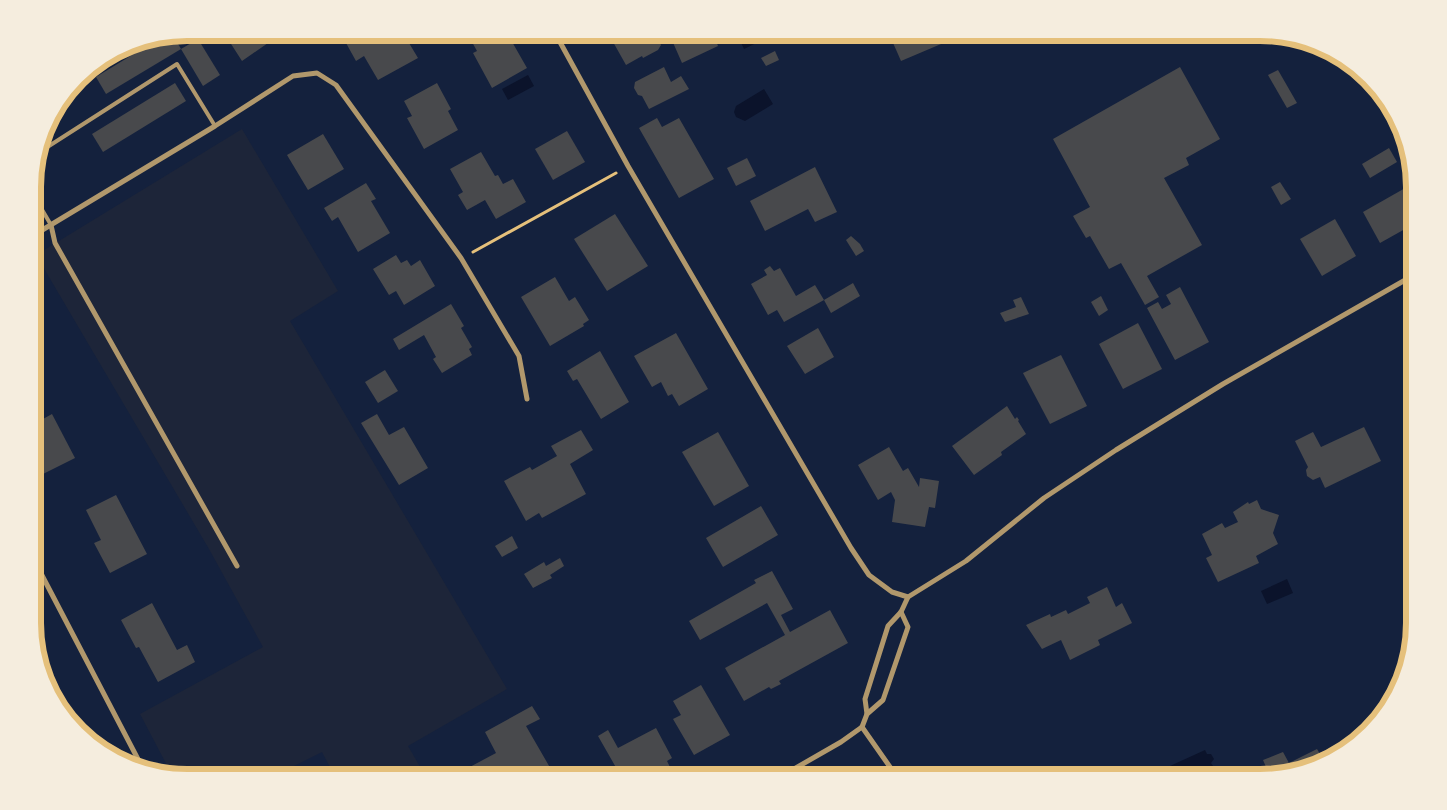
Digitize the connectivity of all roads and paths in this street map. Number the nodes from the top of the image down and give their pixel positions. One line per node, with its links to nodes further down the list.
1 (560, 42): 4 (street)
2 (216, 126): 3 (lane); 6 (street); 8 (street)
3 (46, 148)
4 (628, 166): 8 (path); 13 (street)
5 (41, 208): 6 (lane)
6 (51, 225): 7 (street); 11 (street)
7 (41, 231)
8 (462, 258): 10 (street)
9 (1405, 280): 13 (street)
10 (527, 399)
11 (237, 566)
12 (41, 573): 17 (street)
13 (908, 597): 14 (street)
14 (901, 612): 15 (street); 15 (street)
15 (868, 714): 16 (street)
16 (862, 727): 18 (street); 19 (street)
17 (139, 761)
18 (795, 768)
19 (891, 768)

